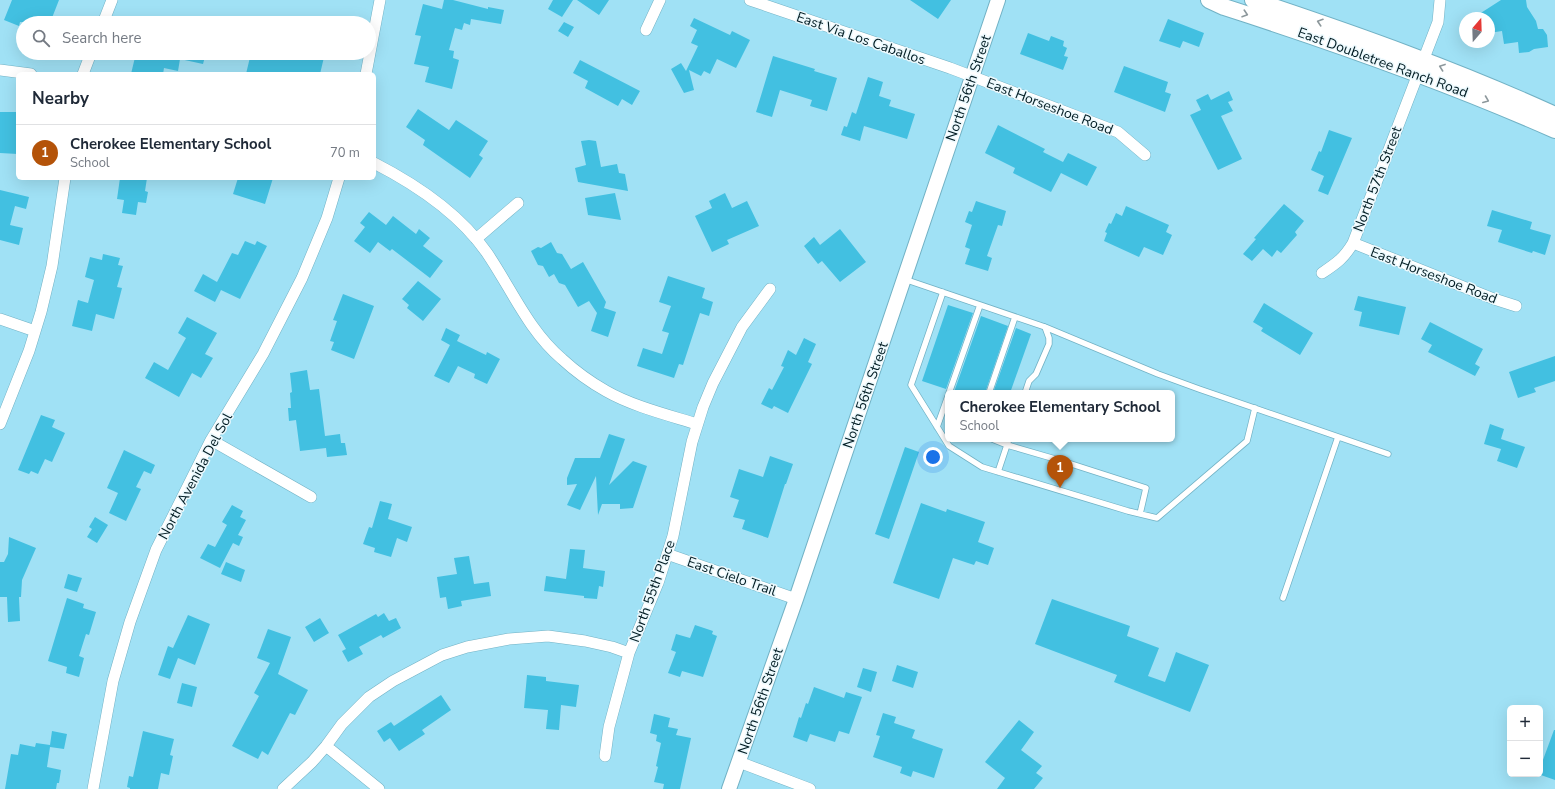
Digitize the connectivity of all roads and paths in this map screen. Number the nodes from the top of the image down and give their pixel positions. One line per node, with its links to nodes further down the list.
1 (112, 0): 9 (street)
2 (380, 0): 10 (street)
3 (660, 0): 11 (street)
4 (750, 0): 19 (street, East Via Los Caballos)
5 (998, 0): 19 (street, North 56th Street)
6 (1209, 0): 14 (main road, East Doubletree Ranch Road, one-way to 14)
7 (1253, 0): 14 (main road, East Doubletree Ranch Road, one-way to 7)
8 (1440, 0): 14 (street, North 57th Street)
9 (106, 16)
10 (376, 21)
11 (646, 30)
12 (88, 60): 17 (street)
13 (369, 60): 18 (street)
14 (1420, 67): 20 (main road, East Doubletree Ranch Road); 29 (street, North 57th Street)
15 (0, 70): 16 (street)
16 (16, 72)
17 (84, 72)
18 (366, 72)
19 (972, 76): 23 (street, East Horseshoe Road); 31 (street, North 56th Street)
20 (1534, 113): 21 (main road, East Doubletree Ranch Road); 22 (main road, East Doubletree Ranch Road)
21 (1555, 115)
22 (1555, 130)
23 (1145, 154)
24 (376, 164): 28 (street)
25 (65, 180): 39 (street)
26 (338, 180): 49 (street, North Avenida Del Sol)
27 (518, 203): 28 (street)
28 (476, 239): 46 (street)
29 (1353, 242): 30 (street, North 57th Street); 35 (street, East Horseshoe Road)
30 (1322, 273)
31 (904, 279): 33 (lane); 59 (street, North 56th Street)
32 (770, 289): 46 (street, North 55th Place)
33 (943, 292): 34 (lane); 47 (lane)
34 (980, 305): 36 (lane); 40 (lane)
35 (1516, 306)
36 (1015, 317): 38 (lane); 41 (lane)
37 (0, 320): 39 (street)
38 (1045, 327): 42 (lane); 44 (lane)
39 (35, 331): 45 (street)
40 (949, 390)
41 (990, 390)
42 (1025, 390)
43 (945, 403): 47 (lane)
44 (1255, 408): 48 (lane); 56 (lane)
45 (0, 424)
46 (697, 424): 57 (street, North 55th Place)
47 (937, 427): 50 (lane)
48 (1338, 437): 53 (lane); 58 (lane)
49 (211, 440): 55 (street); 64 (street, North Avenida Del Sol)
50 (945, 441)
51 (946, 442): 54 (lane)
52 (1008, 442): 54 (lane); 56 (lane)
53 (1388, 454)
54 (998, 472): 56 (lane)
55 (311, 497)
56 (1140, 514)
57 (667, 554): 59 (street, East Cielo Trail); 60 (street, North 55th Place)
58 (1283, 598)
59 (796, 599): 63 (street, North 56th Street)
60 (629, 653): 61 (street); 62 (street, North 55th Place)
61 (326, 746): 65 (street); 66 (street)
62 (605, 756)
63 (739, 762): 67 (street, North 56th Street); 68 (street)
64 (93, 789)
65 (283, 789)
66 (379, 789)
67 (729, 789)
68 (810, 789)

